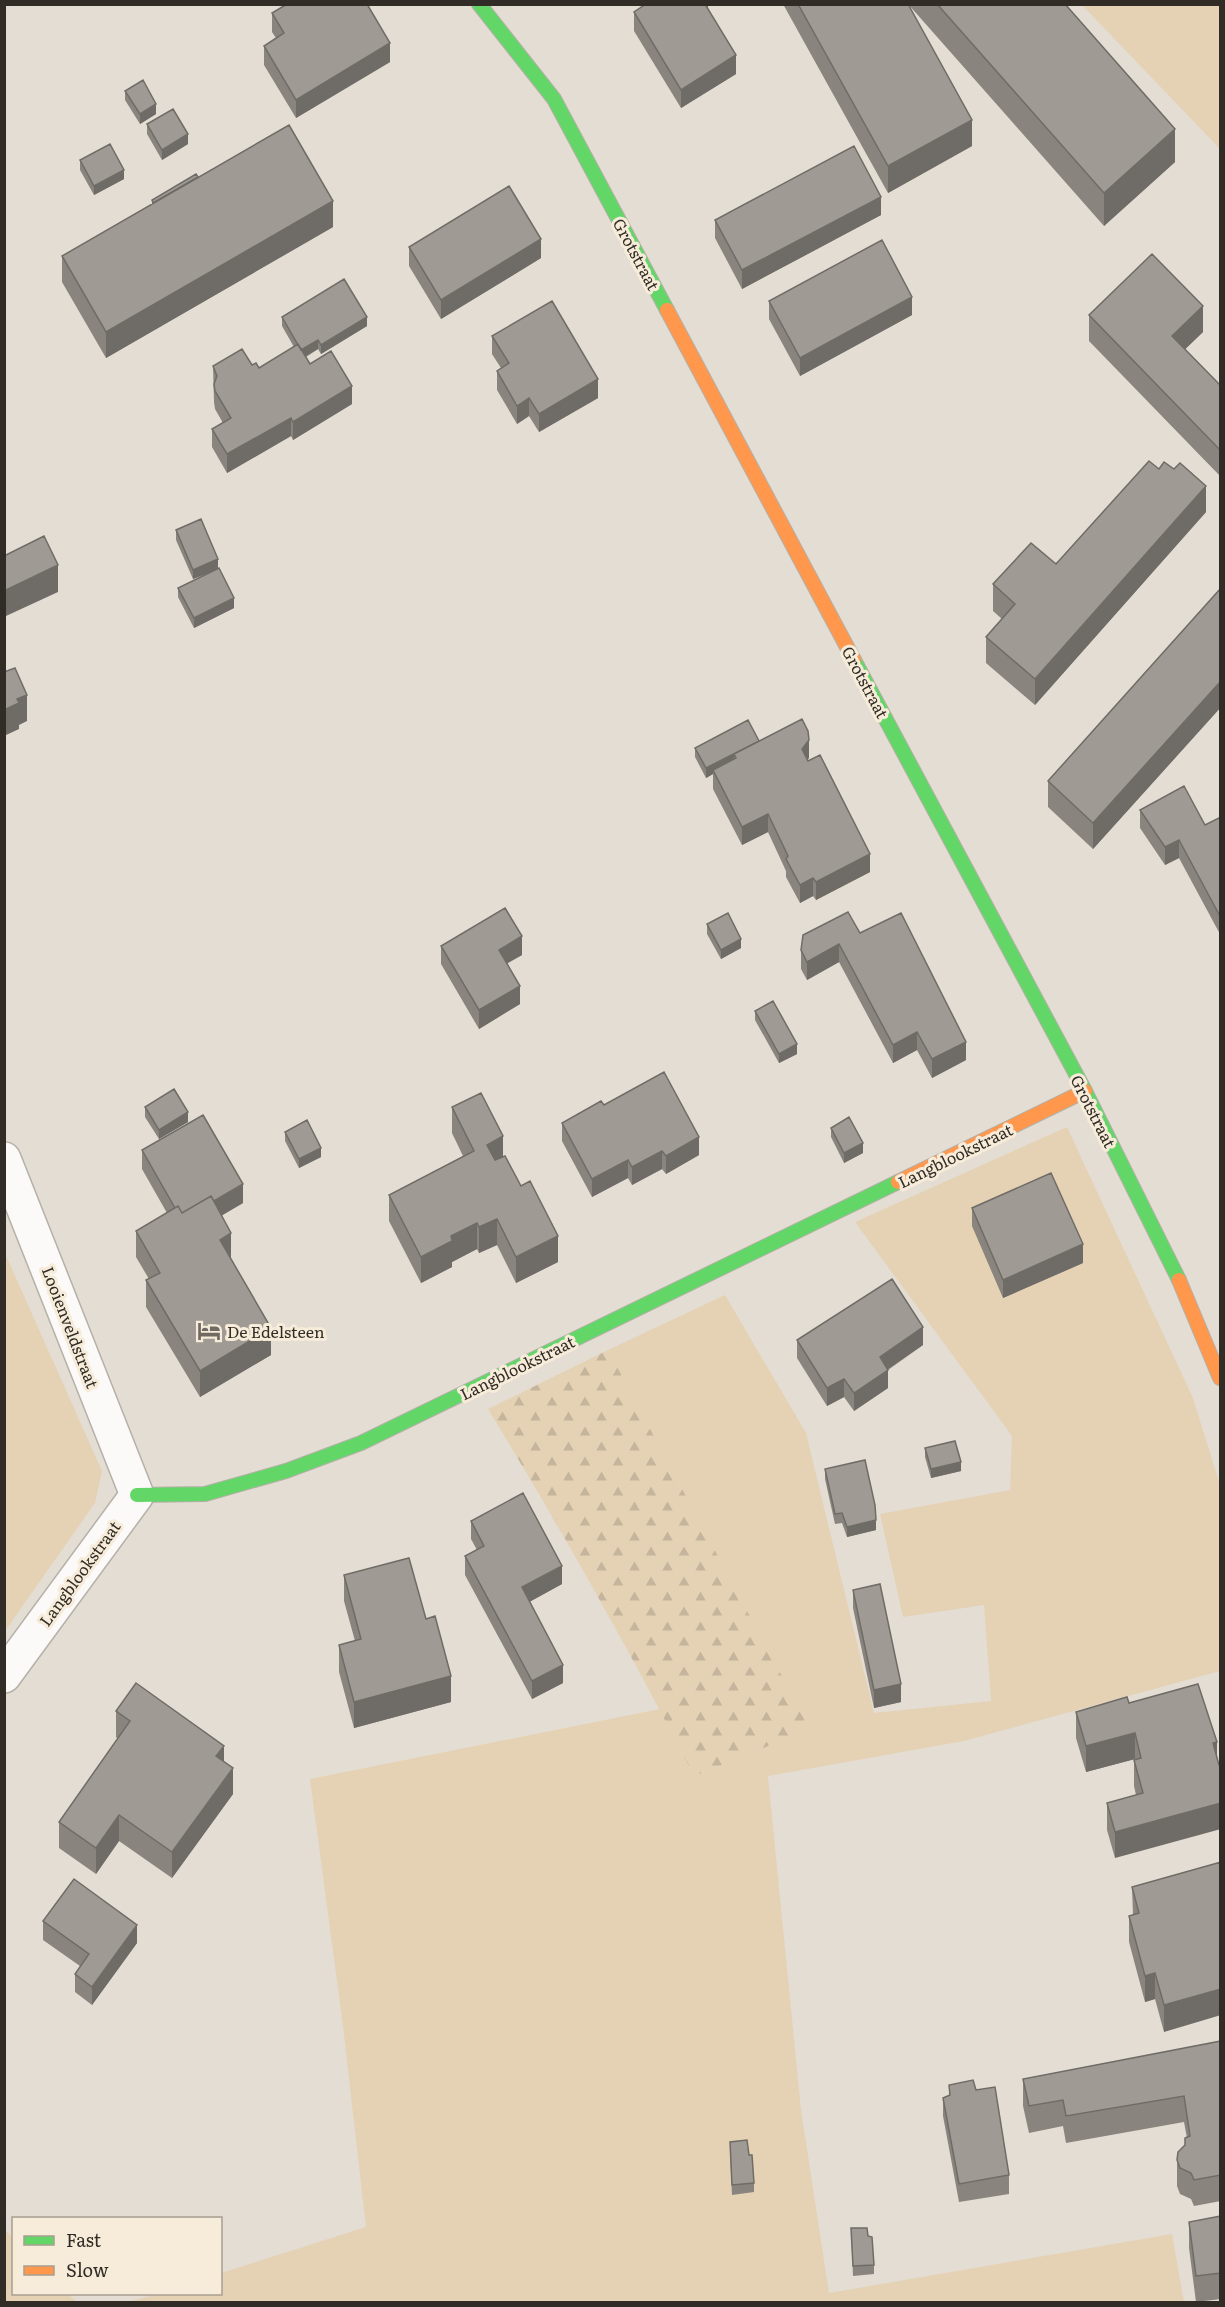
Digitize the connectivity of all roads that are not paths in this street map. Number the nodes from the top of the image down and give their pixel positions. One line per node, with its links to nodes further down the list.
1 (479, 4): 2 (street, Grotstraat)
2 (1085, 1091): 4 (street, Grotstraat); 5 (street, Langblookstraat)
3 (4, 1159): 5 (street, Looienveldstraat)
4 (1221, 1378)
5 (137, 1495): 6 (street, Langblookstraat)
6 (4, 1676)

